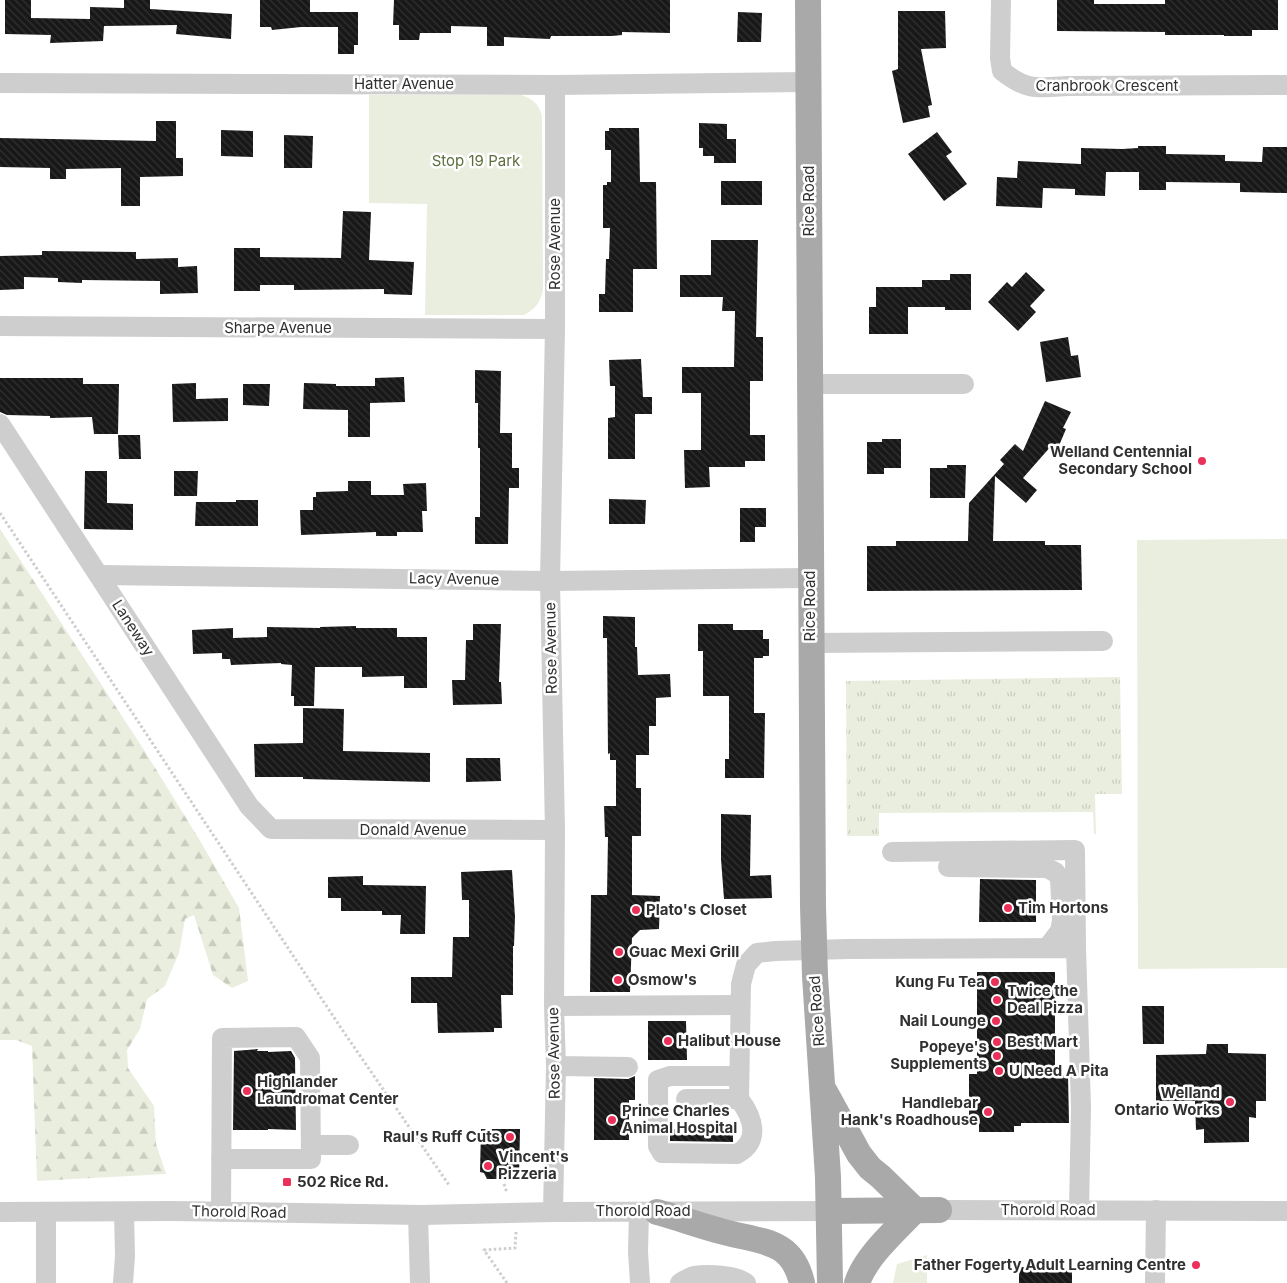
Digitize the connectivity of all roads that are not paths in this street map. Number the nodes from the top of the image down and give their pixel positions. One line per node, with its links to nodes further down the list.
1 (808, 0): 3 (main road, Rice Road)
2 (1001, 0): 6 (street, Cranbrook Crescent)
3 (808, 82): 5 (street, Hatter Avenue); 9 (main road, Rice Road)
4 (0, 83): 5 (street, Hatter Avenue)
5 (555, 85): 8 (street, Rose Avenue)
6 (1287, 85)
7 (0, 326): 8 (street, Sharpe Avenue)
8 (555, 330): 14 (street, Rose Avenue)
9 (810, 384): 10 (street); 13 (main road, Rice Road)
10 (964, 384)
11 (0, 424): 12 (street, Laneway)
12 (98, 575): 14 (street, Lacy Avenue); 17 (street, Laneway)
13 (810, 578): 14 (street, Lacy Avenue); 16 (main road, Rice Road)
14 (550, 581): 18 (street, Rose Avenue)
15 (1103, 641): 16 (street)
16 (810, 643): 23 (main road, Rice Road)
17 (271, 829): 18 (street, Donald Avenue)
18 (554, 830): 25 (street, Rose Avenue)
19 (892, 852): 22 (street)
20 (948, 867): 21 (street)
21 (1047, 948): 22 (street); 23 (street)
22 (1076, 948): 36 (street)
23 (814, 951): 24 (street); 29 (main road, Rice Road)
24 (739, 1005): 25 (street); 28 (street)
25 (554, 1006): 26 (street, Rose Avenue)
26 (556, 1066): 27 (street); 44 (street, Rose Avenue)
27 (628, 1067)
28 (739, 1076): 31 (street); 31 (street)
29 (822, 1088): 35 (main road); 38 (main road, Rice Road)
30 (686, 1098): 31 (street)
31 (739, 1098)
32 (311, 1145): 33 (street); 34 (street); 34 (street)
33 (349, 1145)
34 (221, 1159): 43 (street)
35 (927, 1210): 36 (street, Thorold Road); 38 (main road, Thorold Road); 55 (main road)
36 (1079, 1210): 37 (street, Thorold Road)
37 (1156, 1210): 39 (street, Thorold Road); 56 (street)
38 (829, 1211): 45 (street, Thorold Road); 54 (main road, Rice Road)
39 (1287, 1211)
40 (0, 1212): 41 (street, Thorold Road)
41 (46, 1212): 42 (street, Thorold Road); 48 (street)
42 (124, 1212): 43 (street, Thorold Road); 49 (street)
43 (221, 1212): 46 (street, Thorold Road)
44 (553, 1212): 45 (street, Thorold Road); 46 (street, Thorold Road)
45 (648, 1212): 50 (street); 53 (main road)
46 (418, 1215): 47 (street)
47 (420, 1282)
48 (46, 1283)
49 (123, 1283)
50 (640, 1283)
51 (680, 1283): 52 (street)
52 (746, 1283)
53 (802, 1283)
54 (830, 1283)
55 (857, 1283)
56 (1155, 1283)

